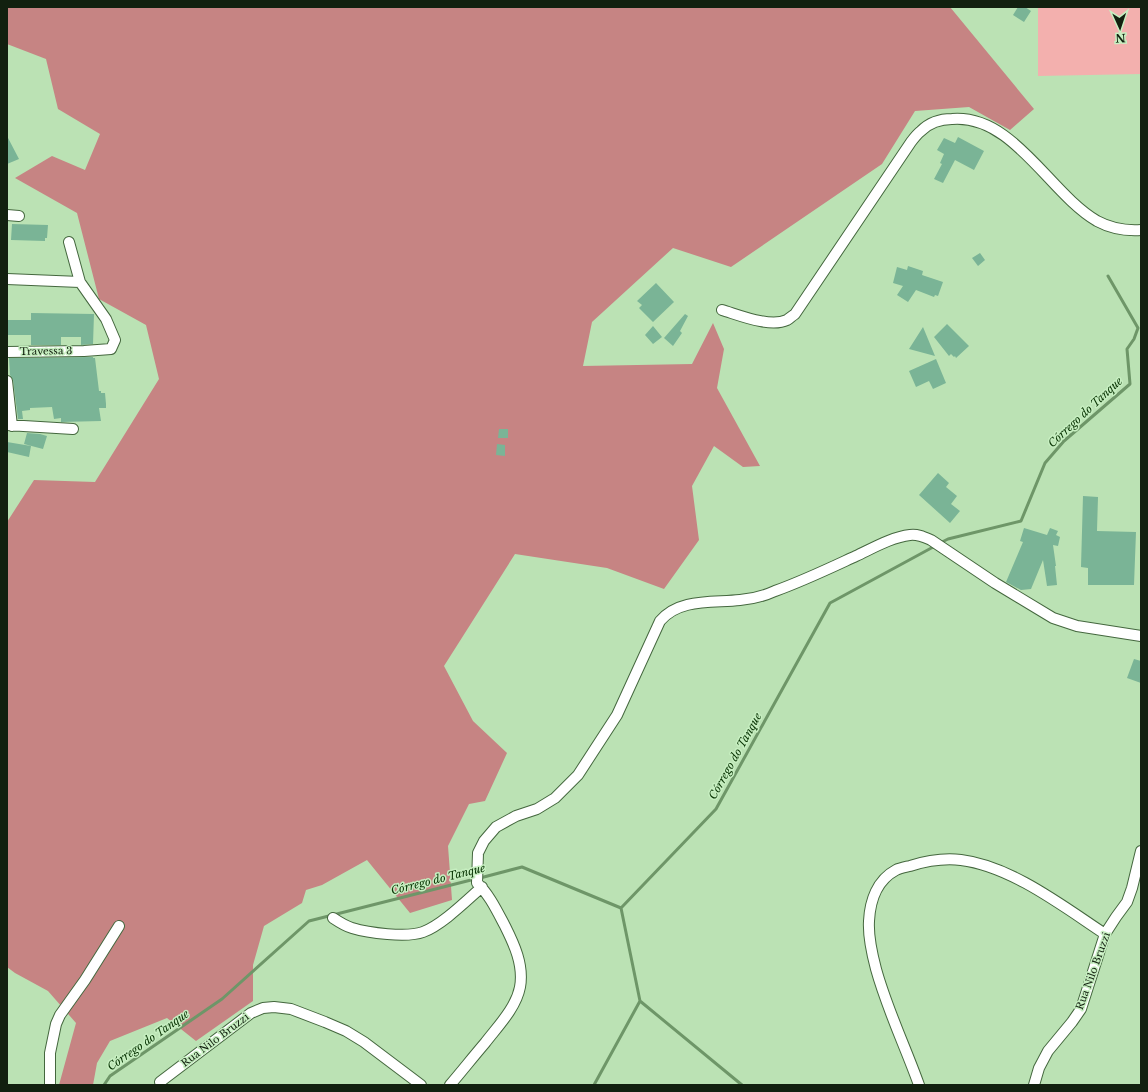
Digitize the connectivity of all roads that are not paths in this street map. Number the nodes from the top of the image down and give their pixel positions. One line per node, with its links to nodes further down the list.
1 (7, 215): 2 (street)
2 (19, 216)
3 (1141, 230): 7 (street)
4 (69, 242): 6 (street)
5 (7, 280): 6 (street)
6 (80, 282): 8 (street, Travessa 3)
7 (722, 310)
8 (7, 352)
9 (7, 381): 10 (street)
10 (9, 426): 11 (street)
11 (74, 429)
12 (1141, 636): 14 (street)
13 (1141, 851): 17 (street, Rua Nilo Bruzzi)
14 (479, 885): 15 (street); 21 (street)
15 (333, 918)
16 (119, 926): 19 (street)
17 (1105, 934): 22 (street); 23 (street, Rua Nilo Bruzzi)
18 (160, 1082): 20 (street, Rua Nilo Bruzzi)
19 (50, 1085)
20 (420, 1085)
21 (450, 1085)
22 (919, 1085)
23 (1034, 1085)

